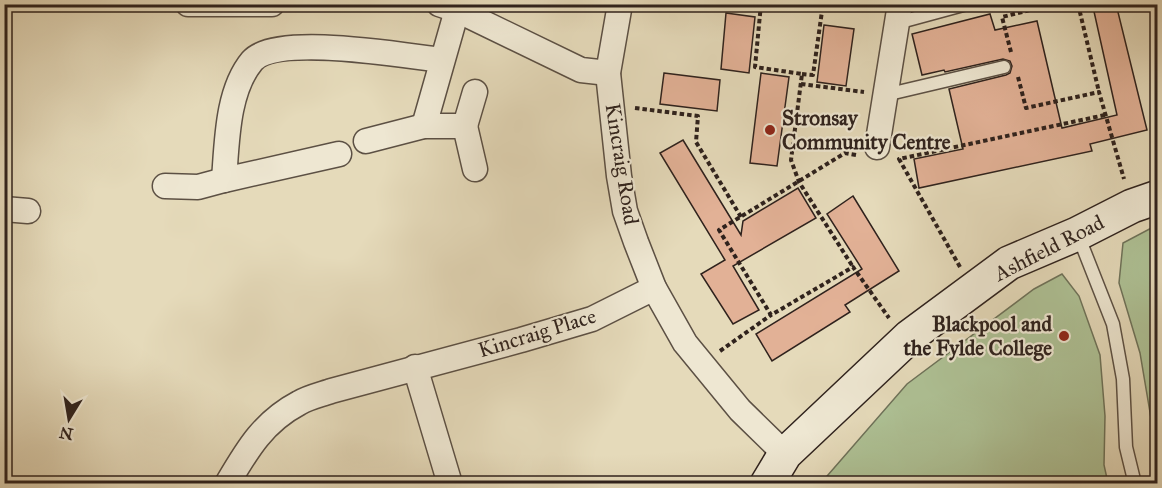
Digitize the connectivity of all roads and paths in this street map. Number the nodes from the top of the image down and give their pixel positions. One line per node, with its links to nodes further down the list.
1 (188, 4): 2 (street)
2 (272, 4)
3 (620, 4): 13 (street, Kincraig Road)
4 (761, 4): 14 (path)
5 (823, 4): 14 (path)
6 (967, 4): 10 (lane)
7 (1054, 4): 12 (path)
8 (1078, 4): 18 (path)
9 (448, 7): 11 (street); 13 (street)
10 (898, 14): 19 (street)
11 (442, 60): 22 (street); 29 (street)
12 (1009, 65): 19 (lane)
13 (608, 73): 20 (street, Kincraig Road)
14 (802, 74): 16 (path)
15 (1017, 74): 18 (path)
16 (801, 84): 19 (path); 30 (path)
17 (475, 92): 23 (street)
18 (1099, 92): 21 (path)
19 (885, 95): 25 (street)
20 (612, 105): 33 (path); 36 (street, Kincraig Road)
21 (1106, 115): 27 (path); 32 (path)
22 (424, 126): 23 (street); 24 (street)
23 (465, 126): 28 (street)
24 (366, 141)
25 (877, 153): 27 (path); 30 (path)
26 (339, 154): 29 (street)
27 (898, 159): 37 (path)
28 (475, 169)
29 (224, 180): 31 (street)
30 (799, 182): 33 (path); 35 (path)
31 (165, 186)
32 (1145, 202): 34 (street, Ashfield Road)
33 (741, 217): 38 (path)
34 (1077, 234): 37 (street, Ashfield Road); 46 (lane)
35 (853, 267): 38 (path); 39 (path)
36 (654, 288): 40 (street, Kincraig Road); 41 (street, Kincraig Place)
37 (973, 290): 39 (street, Ashfield Road)
38 (771, 315): 40 (path)
39 (905, 341): 42 (street, Ashfield Road)
40 (702, 363): 42 (street, Kincraig Road)
41 (415, 367): 43 (street, Kincraig Place); 44 (street)
42 (785, 454): 45 (street, Ashfield Road)
43 (227, 483)
44 (450, 483)
45 (767, 483)
46 (1135, 483)

